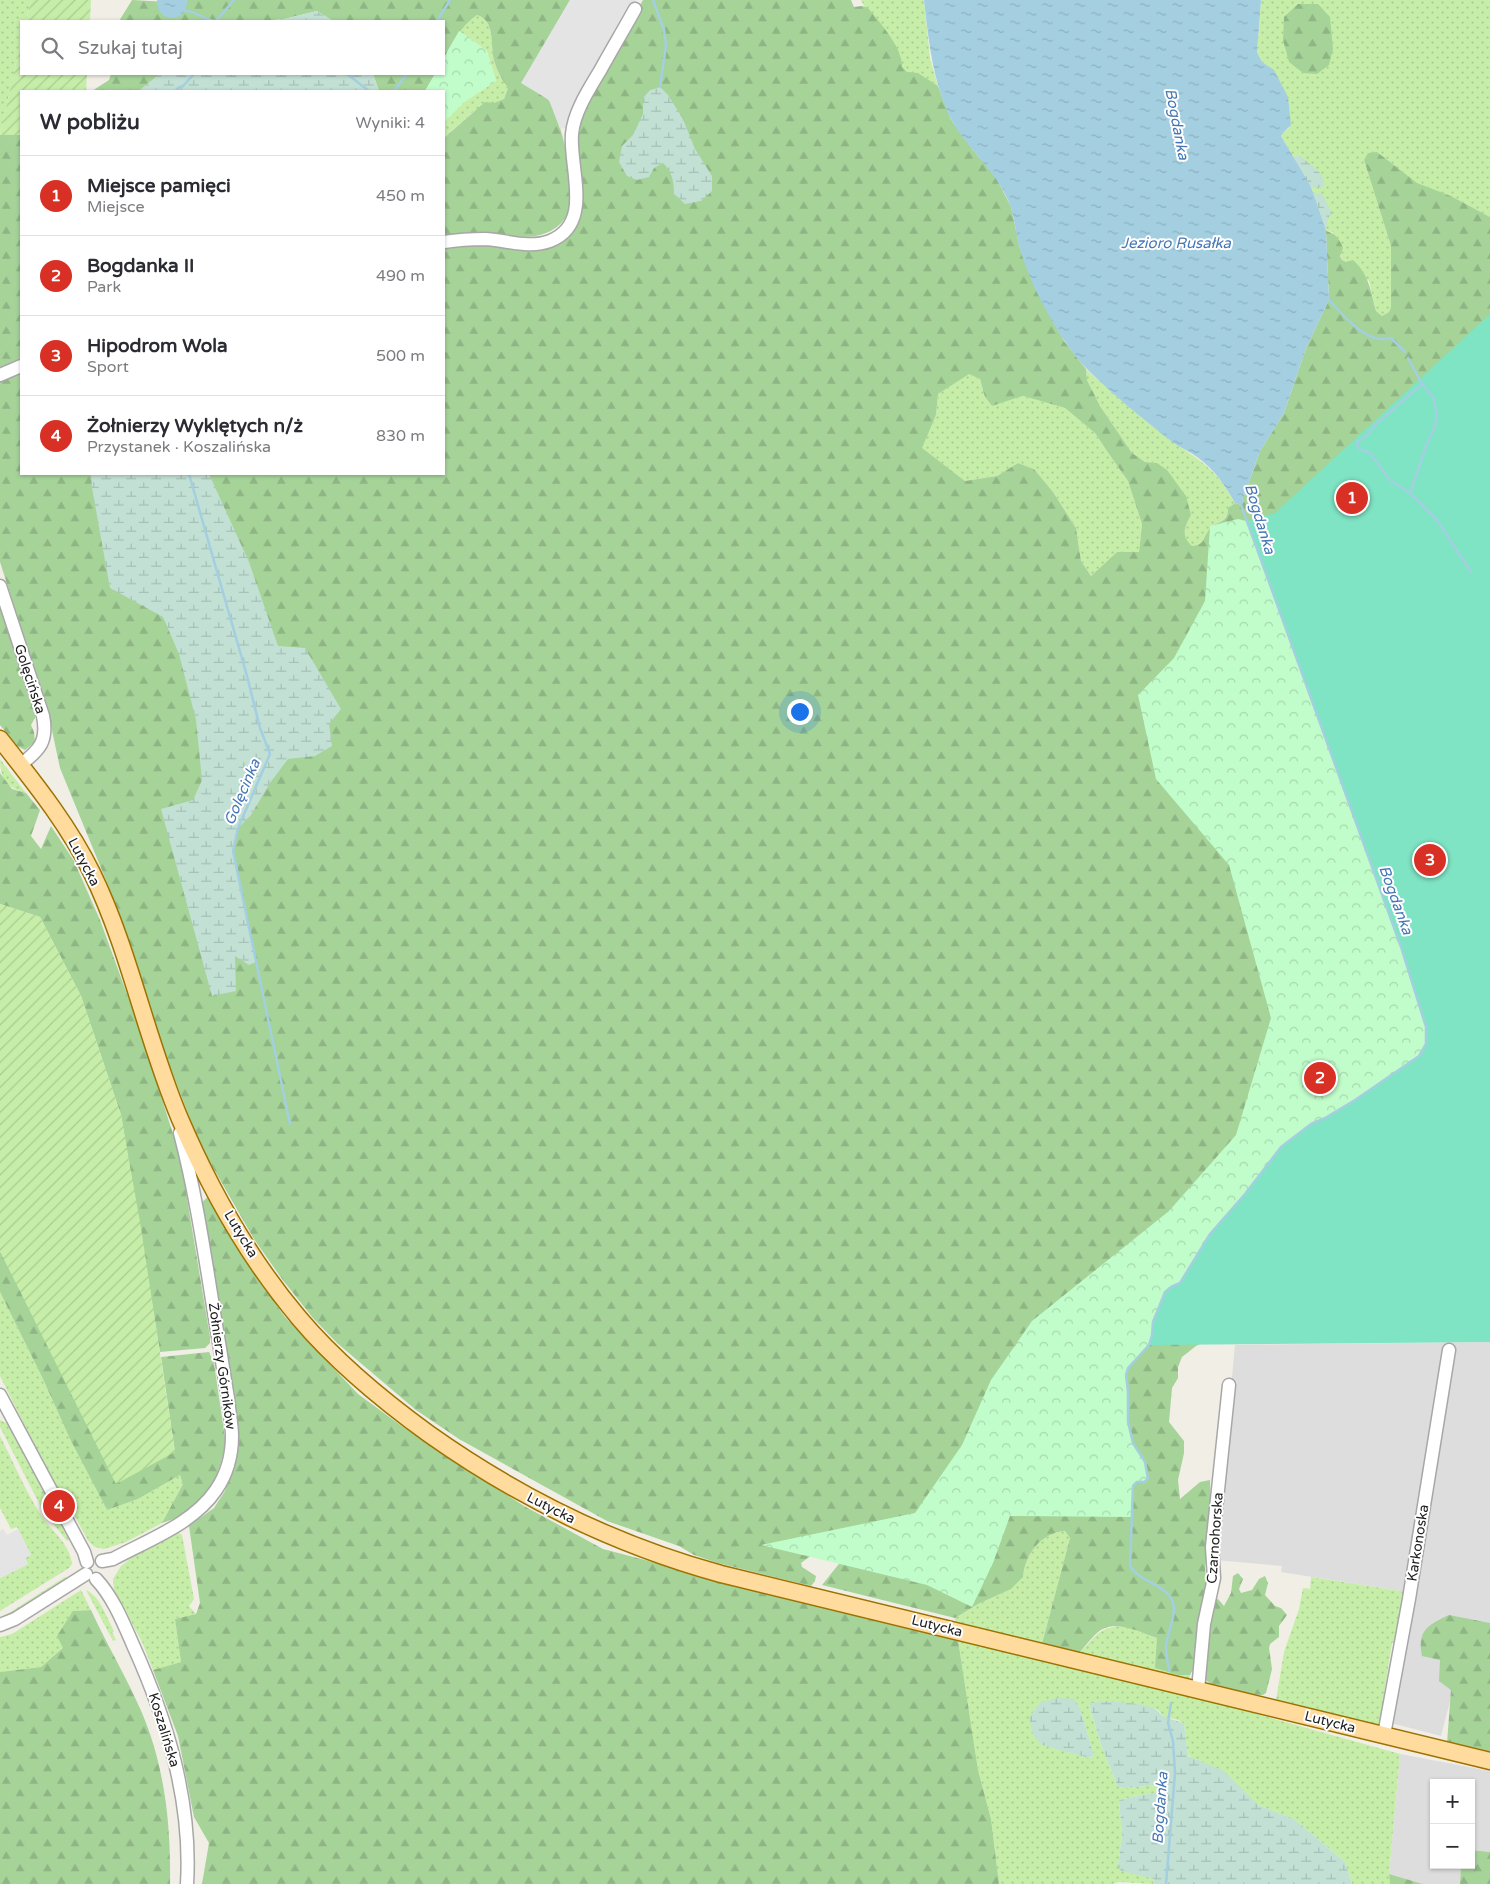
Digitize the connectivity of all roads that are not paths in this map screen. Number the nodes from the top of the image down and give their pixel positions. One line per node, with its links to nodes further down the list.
1 (635, 9): 2 (street)
2 (445, 242)
3 (20, 366): 4 (street)
4 (0, 375)
5 (0, 586): 7 (street, Golęcińska)
6 (0, 739): 7 (main road, Lutycka)
7 (20, 765): 8 (main road, Lutycka)
8 (168, 1087): 9 (main road, Lutycka); 10 (street, Żołnierzy Górników)
9 (214, 1188): 10 (street); 16 (main road, Lutycka)
10 (196, 1204): 14 (street, Żołnierzy Górników)
11 (1449, 1350): 17 (street, Karkonoska)
12 (1229, 1386): 16 (street, Czarnohorska)
13 (0, 1395): 14 (street, Koszalińska)
14 (97, 1568): 15 (street, Żołnierzy Górników); 19 (street, Koszalińska)
15 (0, 1625)
16 (1198, 1690): 17 (main road, Lutycka)
17 (1384, 1735): 18 (main road, Lutycka)
18 (1490, 1760)
19 (186, 1884)

